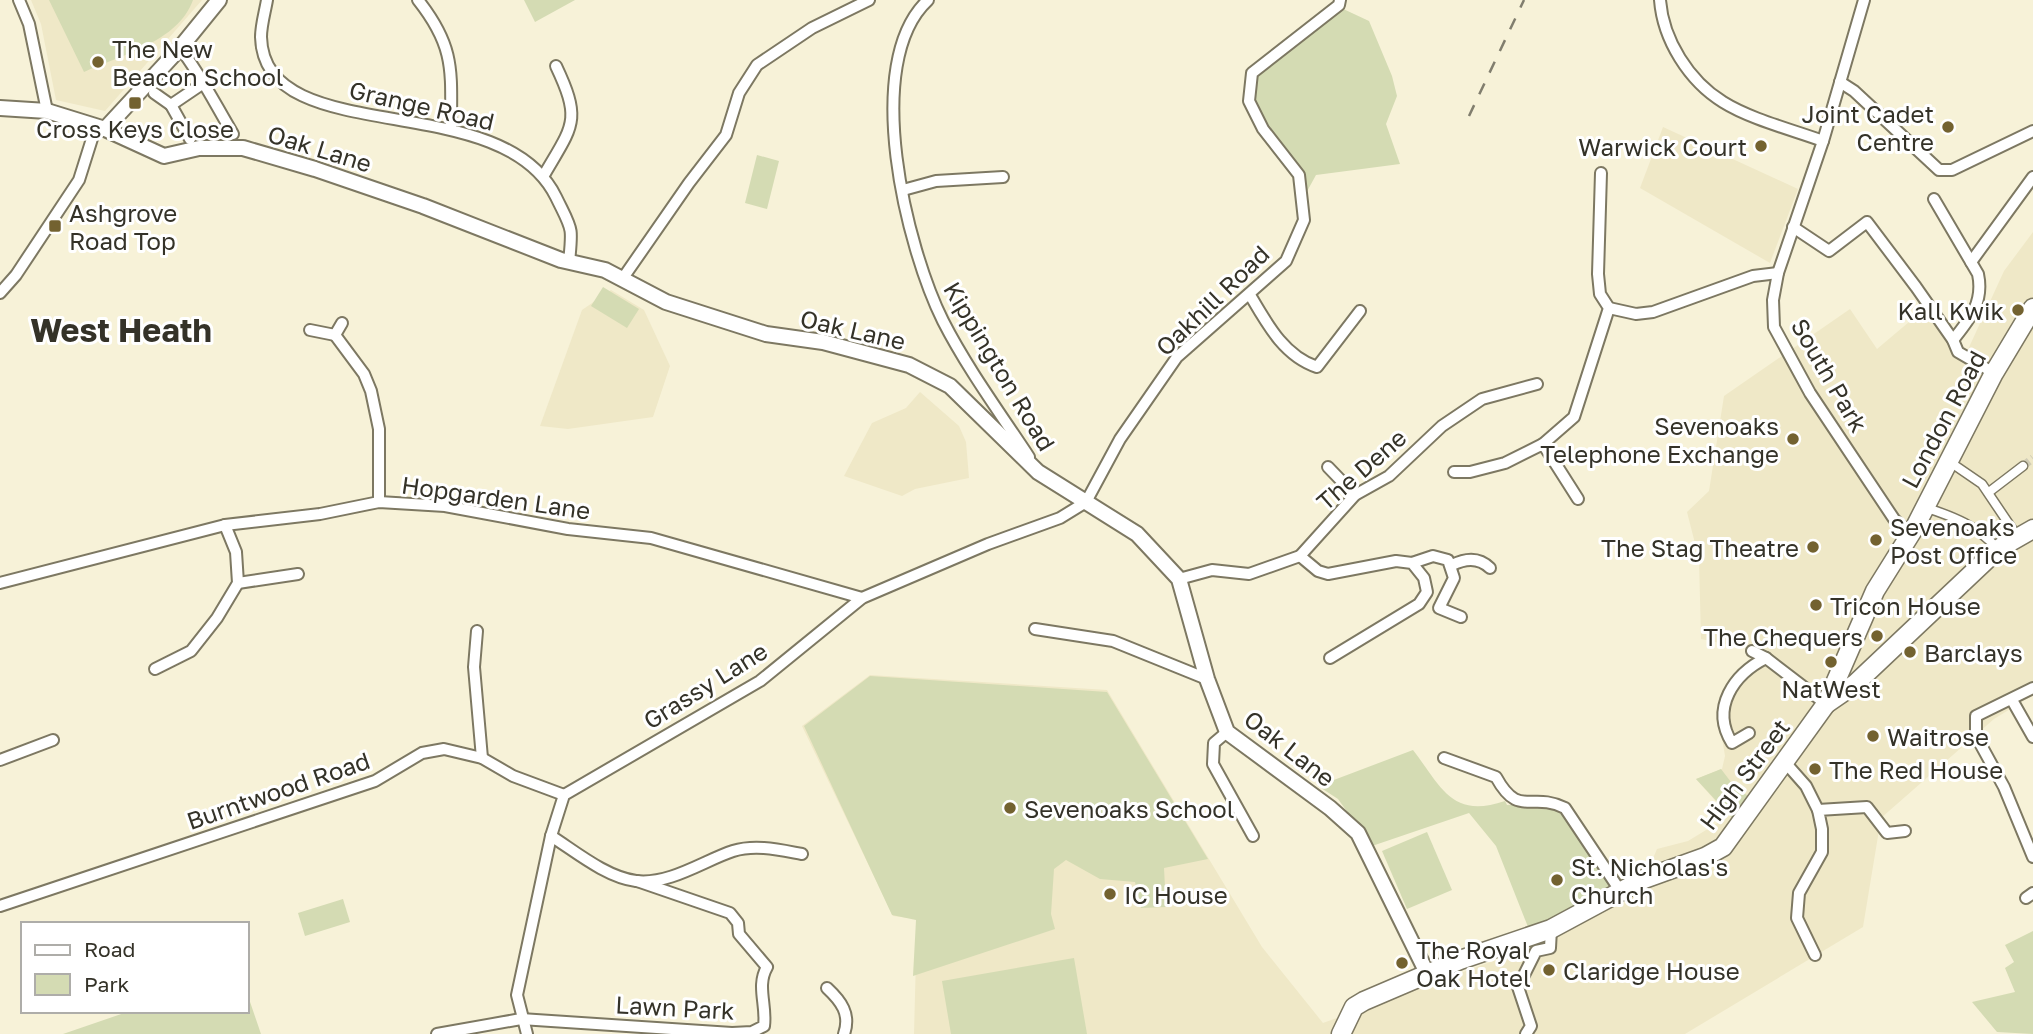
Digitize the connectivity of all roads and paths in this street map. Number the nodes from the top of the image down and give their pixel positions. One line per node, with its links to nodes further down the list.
1 (19, 0): 17 (street)
2 (219, 0): 10 (street)
3 (267, 0): 19 (street, Grange Road)
4 (418, 0): 19 (street)
5 (869, 0): 34 (street)
6 (928, 0): 28 (street, Kippington Road)
7 (1340, 0): 36 (street, Oakhill Road)
8 (1660, 0): 23 (street)
9 (1864, 0): 12 (street, South Park)
10 (180, 48): 13 (street); 18 (street)
11 (556, 66): 25 (street)
12 (1840, 82): 20 (street); 23 (street, South Park)
13 (202, 84): 15 (street); 21 (street)
14 (154, 93): 15 (street)
15 (171, 105): 22 (street)
16 (0, 108): 17 (street, Oak Lane)
17 (47, 111): 18 (street, Oak Lane)
18 (100, 127): 31 (street, Oak Lane); 35 (street)
19 (451, 129): 25 (street, Grange Road)
20 (2033, 131)
21 (233, 134)
22 (190, 139)
23 (1823, 141): 30 (street, South Park)
24 (1601, 173): 37 (street)
25 (544, 175): 31 (street, Grange Road)
26 (1003, 177): 28 (street)
27 (2033, 177): 32 (street)
28 (903, 190): 50 (street, Kippington Road)
29 (1934, 199): 32 (street)
30 (1793, 227): 33 (street, South Park); 43 (street)
31 (569, 262): 34 (street, Oak Lane)
32 (1971, 262): 43 (street)
33 (1779, 273): 37 (street); 59 (street, South Park)
34 (623, 278): 50 (street, Oak Lane)
35 (0, 293)
36 (1250, 295): 39 (street); 56 (street, Oakhill Road)
37 (1609, 307): 46 (street)
38 (2033, 308): 44 (main road, London Road)
39 (1360, 311)
40 (342, 323): 42 (street)
41 (310, 330): 42 (street)
42 (335, 335): 55 (street)
43 (1953, 340): 44 (street)
44 (1994, 373): 47 (main road, London Road)
45 (1537, 384): 53 (street, The Dene)
46 (1543, 444): 51 (street); 54 (street)
47 (1948, 460): 52 (street); 57 (main road, London Road)
48 (2023, 466): 52 (street)
49 (1337, 468): 53 (street)
50 (1038, 472): 56 (street, Oak Lane)
51 (1454, 472)
52 (1989, 492): 60 (street)
53 (1355, 495): 62 (street, The Dene)
54 (1578, 499)
55 (379, 502): 58 (street, Hopgarden Lane); 70 (street, Hopgarden Lane)
56 (1086, 502): 67 (street, Oak Lane); 70 (street, Grassy Lane)
57 (1924, 508): 59 (main road, London Road); 61 (street)
58 (225, 525): 68 (street, Hopgarden Lane); 69 (street)
59 (1913, 530): 80 (main road, London Road)
60 (2025, 532): 61 (main road, High Street)
61 (1998, 549): 82 (main road, High Street)
62 (1300, 556): 63 (street); 67 (street, The Dene)
63 (1412, 564): 64 (street); 75 (street)
64 (1452, 565): 65 (street); 71 (street)
65 (1490, 568)
66 (298, 574): 69 (street)
67 (1179, 579): 81 (street, Oak Lane)
68 (0, 583)
69 (238, 583): 79 (street)
70 (862, 598): 94 (street, Grassy Lane)
71 (1461, 617)
72 (1035, 629): 81 (street)
73 (477, 631): 90 (street)
74 (1334, 640): 75 (street)
75 (1341, 651): 77 (street)
76 (1752, 651): 78 (street)
77 (1329, 658)
78 (1766, 658): 85 (street); 87 (street)
79 (155, 669)
80 (1839, 675): 82 (main road); 85 (main road, London Road)
81 (1207, 679): 86 (street, Oak Lane)
82 (1855, 684): 85 (main road, High Street)
83 (2033, 688): 84 (street)
84 (2012, 700): 88 (street); 100 (street)
85 (1826, 705): 93 (main road, High Street)
86 (1227, 732): 98 (street); 106 (street, Oak Lane)
87 (1749, 733)
88 (2033, 737)
89 (52, 740): 92 (street)
90 (482, 758): 94 (street, Burntwood Road); 103 (street, Burntwood Road)
91 (1444, 758): 102 (street)
92 (0, 760)
93 (1783, 760): 95 (street); 102 (main road, High Street)
94 (564, 795): 97 (street)
95 (1818, 810): 96 (street); 105 (street)
96 (1905, 831)
97 (551, 836): 101 (street); 108 (street)
98 (1253, 836)
99 (802, 853): 101 (street)
100 (2033, 857)
101 (637, 881): 108 (street, Lawn Park)
102 (1621, 892): 104 (main road, High Street)
103 (0, 906)
104 (1551, 929): 106 (main road, High Street); 113 (street)
105 (1815, 955)
106 (1427, 973): 112 (main road, High Street)
107 (827, 988): 111 (street)
108 (522, 1019): 109 (street); 110 (street)
109 (437, 1034)
110 (527, 1034)
111 (844, 1034)
112 (1341, 1034)
113 (1526, 1034)

